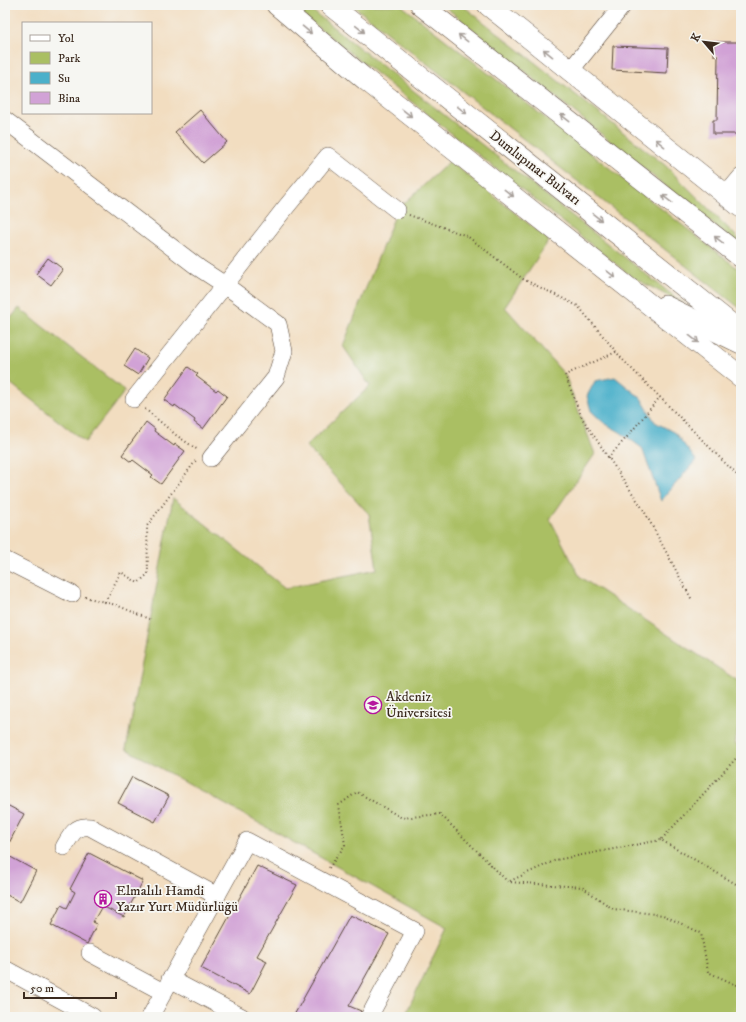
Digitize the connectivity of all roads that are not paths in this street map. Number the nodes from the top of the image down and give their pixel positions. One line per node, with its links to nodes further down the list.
1 (277, 5): 15 (main road, one-way to 15)
2 (330, 5): 16 (main road, Dumlupınar Bulvarı, one-way to 16)
3 (421, 5): 13 (main road, one-way to 3)
4 (488, 5): 6 (main road, one-way to 4)
5 (623, 5): 6 (street)
6 (570, 71): 8 (main road, one-way to 6)
7 (5, 120): 14 (street)
8 (691, 167): 10 (main road); 12 (main road)
9 (741, 177): 10 (street)
10 (734, 201)
11 (397, 210): 14 (street)
12 (741, 224)
13 (741, 257)
14 (225, 285): 19 (street); 20 (street)
15 (630, 289): 17 (main road); 18 (main road, one-way to 18)
16 (741, 332)
17 (741, 343)
18 (741, 377)
19 (134, 399)
20 (206, 456)
21 (5, 560): 22 (street)
22 (72, 594)
23 (64, 847): 24 (street)
24 (217, 896): 27 (street); 31 (street)
25 (90, 954): 27 (street)
26 (5, 969): 28 (street)
27 (166, 986): 29 (street); 30 (street)
28 (93, 1017)
29 (150, 1017)
30 (242, 1017)
31 (369, 1017)

